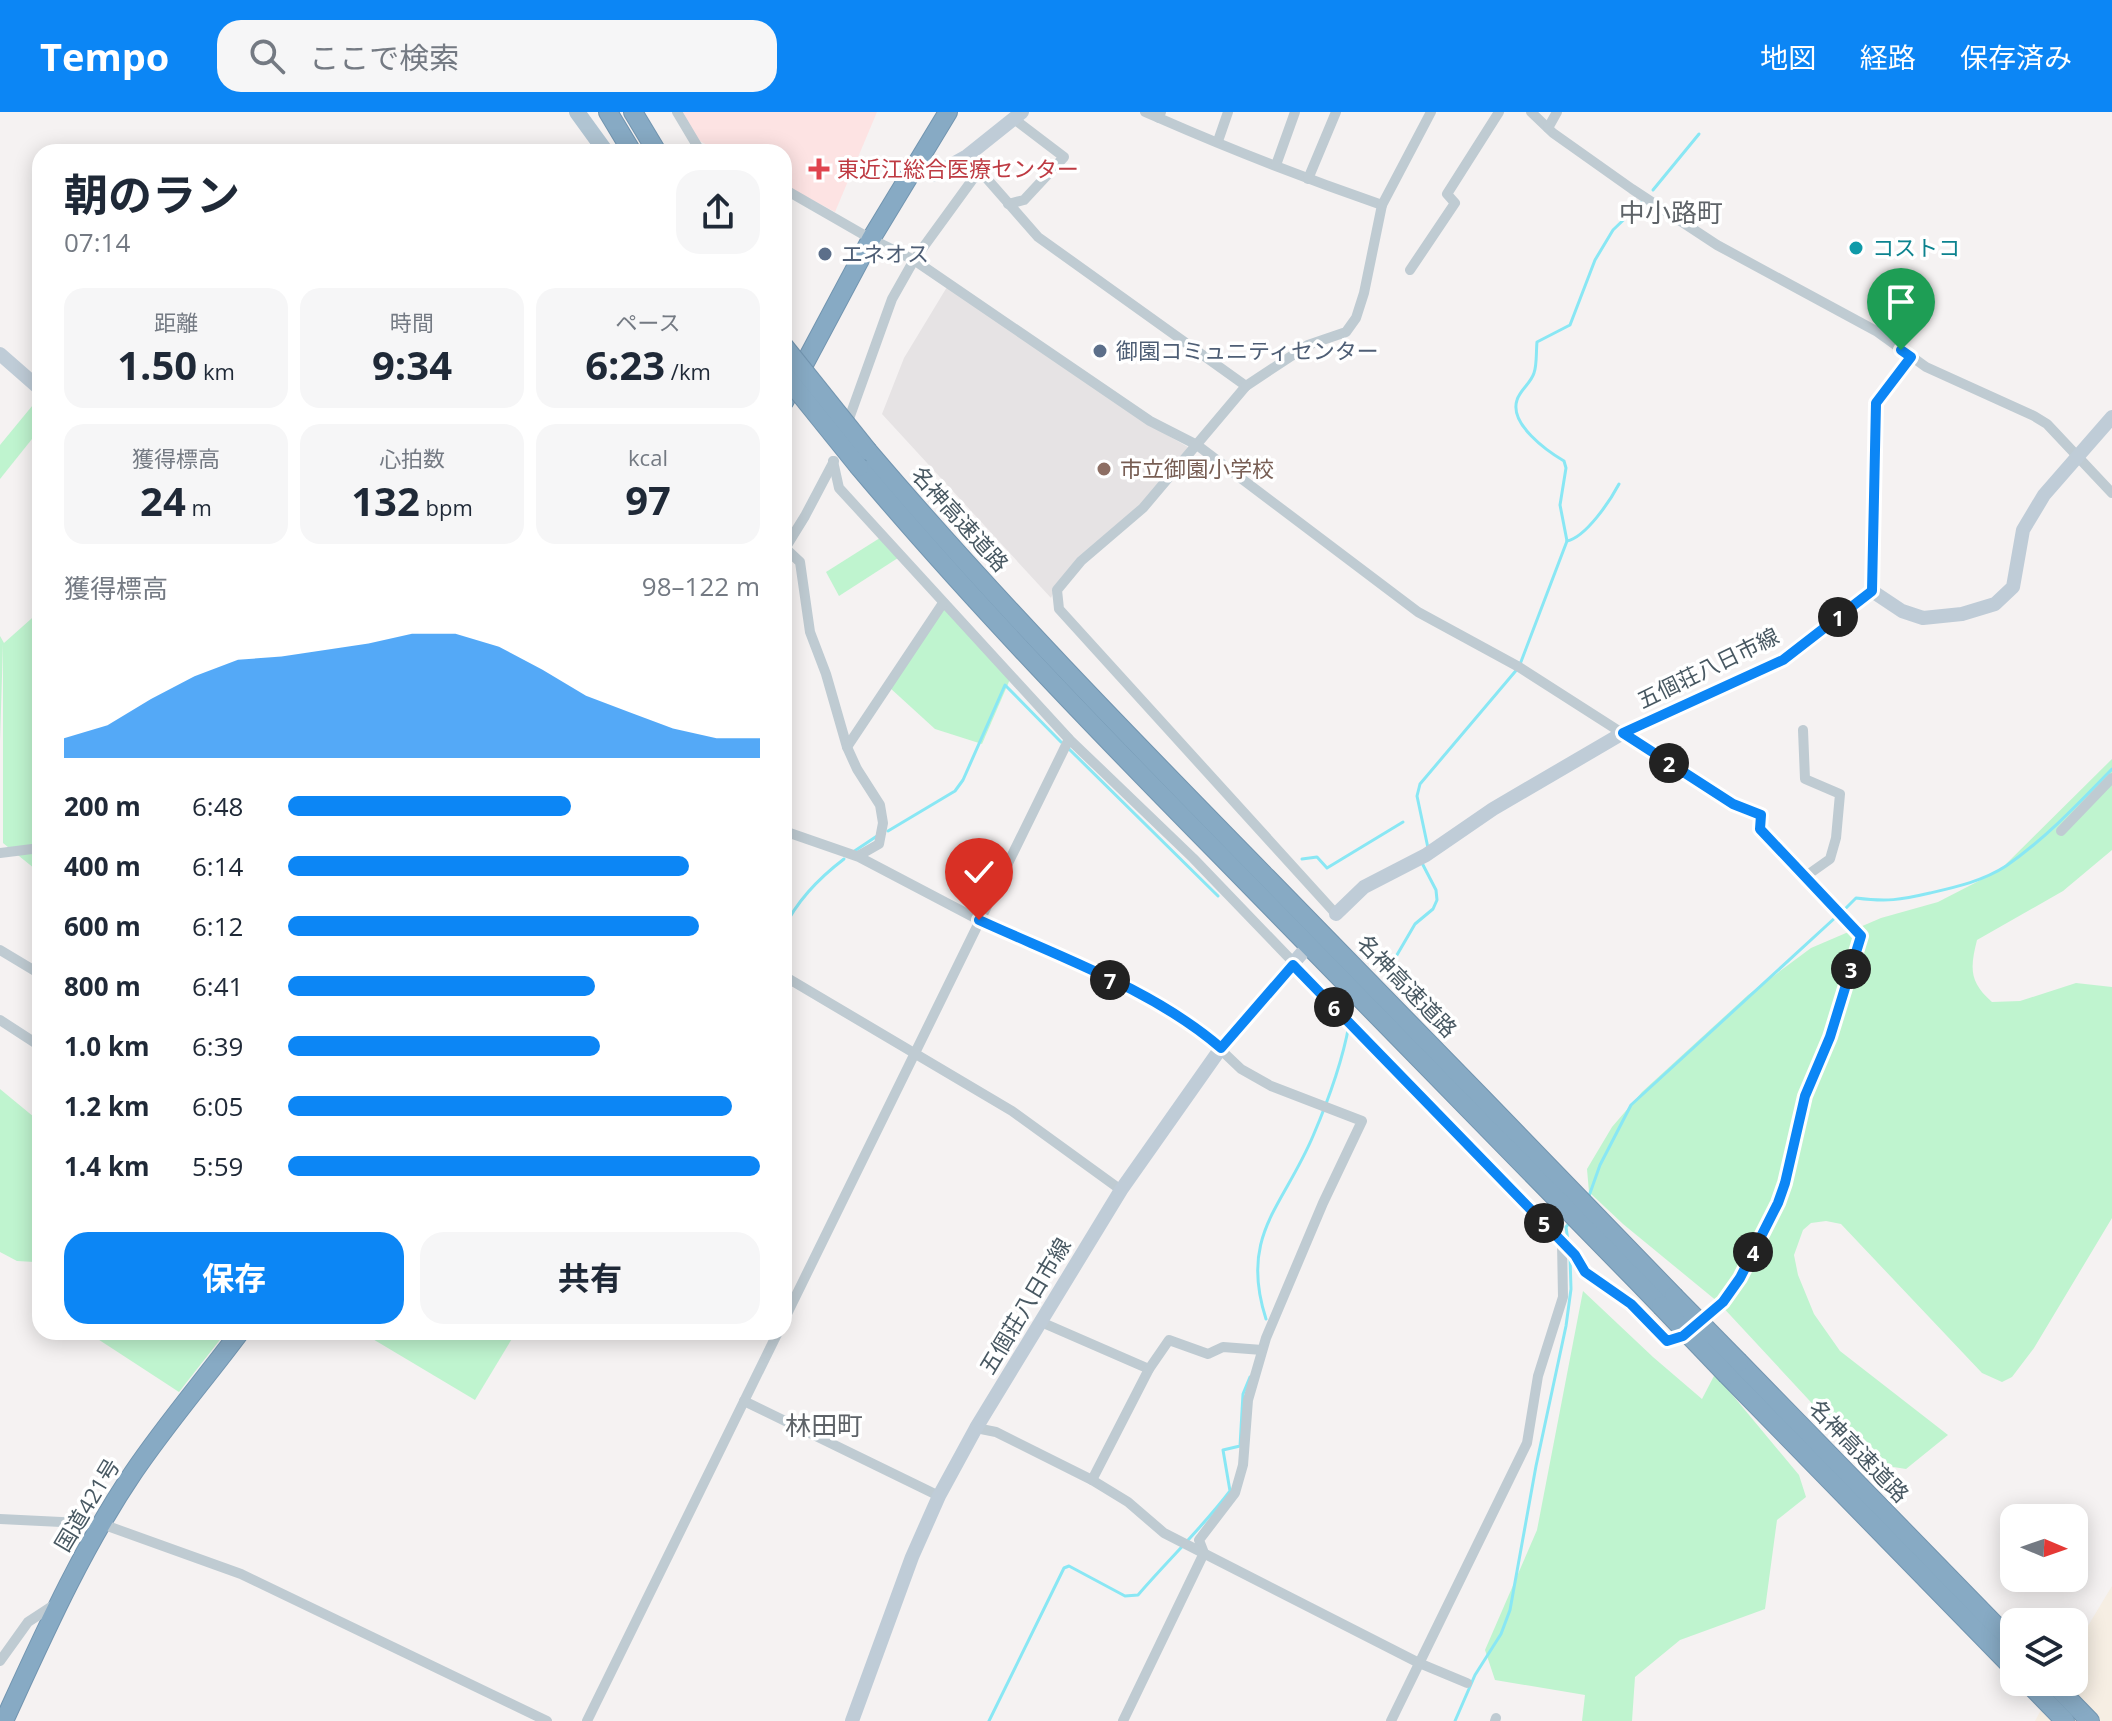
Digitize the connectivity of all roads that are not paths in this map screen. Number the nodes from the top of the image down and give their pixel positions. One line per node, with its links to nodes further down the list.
1 (577, 112): 18 (main road)
2 (607, 112): 19 (highway)
3 (633, 112): 20 (highway)
4 (677, 112): 21 (street)
5 (948, 112): 23 (highway)
6 (1145, 112): 14 (street)
7 (1228, 112): 17 (street)
8 (1295, 112): 24 (street)
9 (1336, 112): 26 (street)
10 (1499, 112): 32 (street)
11 (1531, 112): 16 (street)
12 (1557, 112): 16 (street)
13 (1429, 113): 29 (street)
14 (1160, 115): 17 (street)
15 (1018, 116): 22 (main road); 28 (street)
16 (1548, 128): 35 (street)
17 (1218, 141): 24 (street)
18 (600, 144)
19 (627, 144)
20 (652, 144)
21 (696, 144)
22 (967, 156): 23 (main road); 25 (street)
23 (916, 165): 30 (highway)
24 (1276, 165): 26 (street)
25 (978, 172): 28 (street); 31 (street)
26 (1308, 179): 29 (street)
27 (792, 194): 30 (street)
28 (1008, 204): 38 (street)
29 (1382, 205): 38 (street)
30 (871, 239): 31 (street); 39 (highway)
31 (914, 260): 41 (street); 44 (street)
32 (1410, 270)
33 (0, 354): 36 (main road)
34 (792, 357): 42 (highway, 名神高速道路, bridge)
35 (1911, 357): 43 (street); 48 (street)
36 (32, 382)
37 (792, 383): 42 (highway, 名神高速道路, bridge)
38 (1246, 386): 41 (street)
39 (792, 387)
40 (2112, 417): 43 (main road)
41 (1197, 445): 51 (street); 61 (street)
42 (863, 459): 73 (highway, 名神高速道路); 73 (highway, 名神高速道路)
43 (2077, 459): 45 (street); 48 (main road)
44 (833, 461): 46 (street); 49 (street)
45 (2112, 493)
46 (792, 536)
47 (792, 555): 53 (street)
48 (1872, 591): 51 (main road, 五個荘八日市線)
49 (943, 603): 52 (street); 53 (street)
50 (1803, 730): 60 (street)
51 (1623, 733): 60 (street); 61 (main road, 五個荘八日市線)
52 (1069, 739): 62 (street); 64 (street)
53 (847, 747): 59 (street)
54 (2112, 778): 55 (street)
55 (2061, 831)
56 (792, 834): 59 (street)
57 (32, 849): 58 (street)
58 (0, 853)
59 (858, 856): 62 (street)
60 (1806, 876): 72 (street)
61 (1336, 914)
62 (979, 920): 69 (street); 70 (street)
63 (0, 950): 65 (street)
64 (1298, 959): 69 (main road, 五個荘八日市線); 72 (street)
65 (32, 969)
66 (792, 981): 70 (street)
67 (0, 1020): 68 (street)
68 (32, 1041)
69 (1221, 1048): 71 (main road, 五個荘八日市線); 78 (street)
70 (914, 1051): 71 (street); 74 (street)
71 (1121, 1190): 75 (main road, 五個荘八日市線)
72 (1564, 1243): 92 (street)
73 (1612, 1244): 85 (highway, 名神高速道路, bridge)
74 (792, 1303)
75 (1041, 1322): 79 (street); 81 (main road, 五個荘八日市線)
76 (234, 1340): 86 (highway, 国道421号)
77 (774, 1340): 80 (street)
78 (1262, 1350): 79 (street); 87 (street)
79 (1149, 1369): 82 (street)
80 (744, 1401): 83 (street); 98 (street)
81 (976, 1428): 82 (street); 83 (main road, 五個荘八日市線)
82 (1092, 1480): 87 (street)
83 (939, 1496): 99 (main road, 五個荘八日市線)
84 (0, 1519): 86 (street)
85 (1880, 1519): 89 (highway, 名神高速道路); 90 (highway, 名神高速道路)
86 (102, 1524): 88 (highway, 国道421号); 97 (street)
87 (1204, 1553): 92 (street); 100 (street)
88 (59, 1602): 91 (street); 96 (highway, 国道421号)
89 (2000, 1631)
90 (2000, 1653)
91 (0, 1661)
92 (1419, 1663): 93 (street); 101 (street)
93 (1467, 1683)
94 (2041, 1696): 102 (highway)
95 (2066, 1696): 103 (highway)
96 (4, 1721)
97 (547, 1721)
98 (587, 1721)
99 (852, 1721)
100 (1123, 1721)
101 (1391, 1721)
102 (2065, 1721)
103 (2090, 1721)

